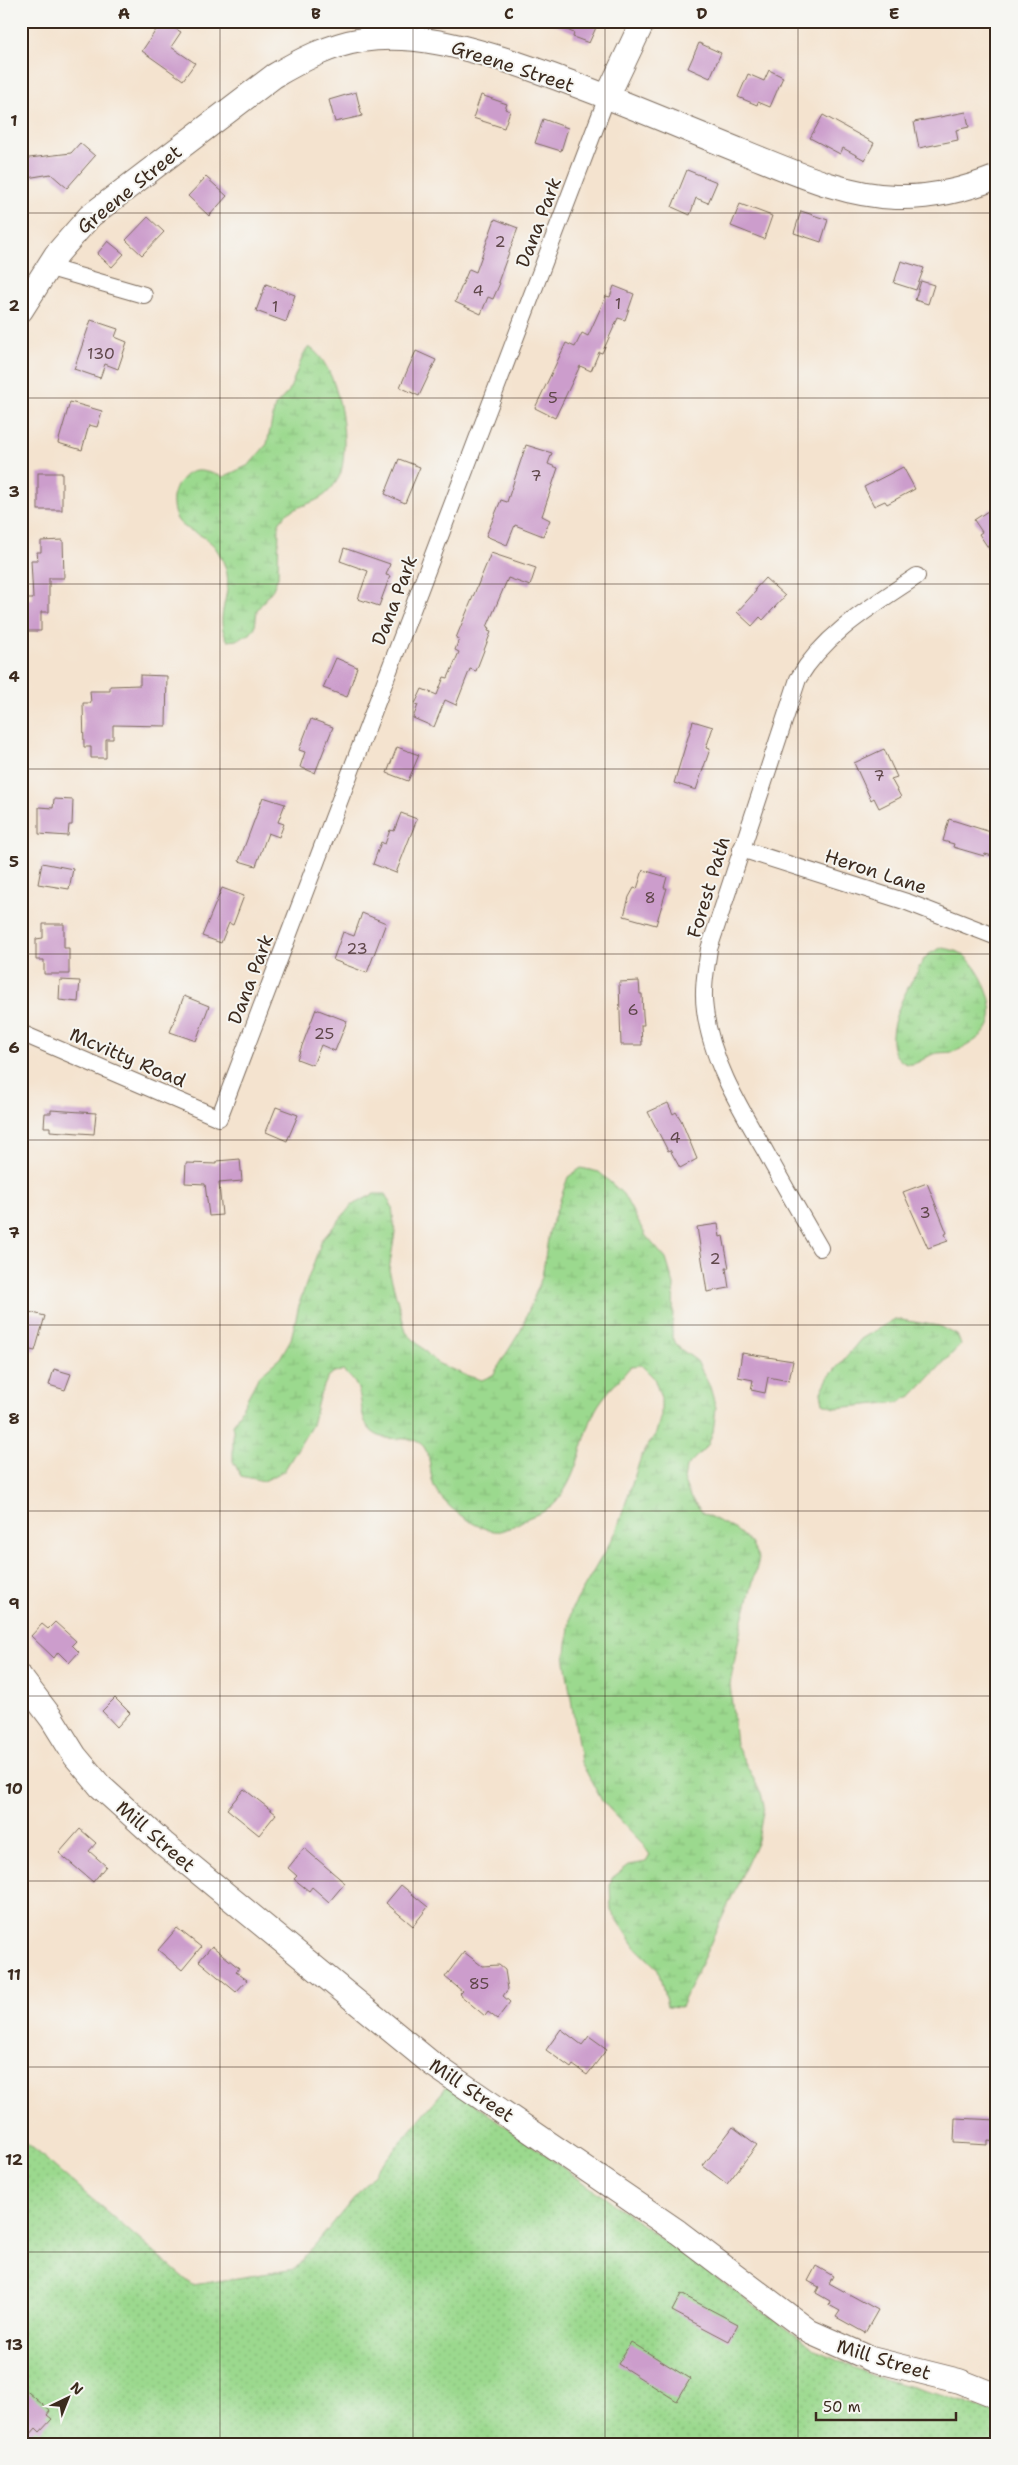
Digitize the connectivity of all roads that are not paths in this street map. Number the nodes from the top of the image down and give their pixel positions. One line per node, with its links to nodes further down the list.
1 (644, 21): 2 (street)
2 (607, 97): 3 (street, Greene Street); 4 (street, Greene Street); 11 (street, Dana Park)
3 (997, 177)
4 (48, 267): 5 (street); 6 (street, Greene Street)
5 (144, 295)
6 (21, 310)
7 (917, 576): 8 (street, Forest Path)
8 (741, 849): 9 (street, Heron Lane); 12 (street, Forest Path)
9 (997, 937)
10 (21, 1033): 11 (street, Mcvitty Road)
11 (219, 1118)
12 (820, 1248)
13 (21, 1678): 14 (street, Mill Street)
14 (997, 2396)

